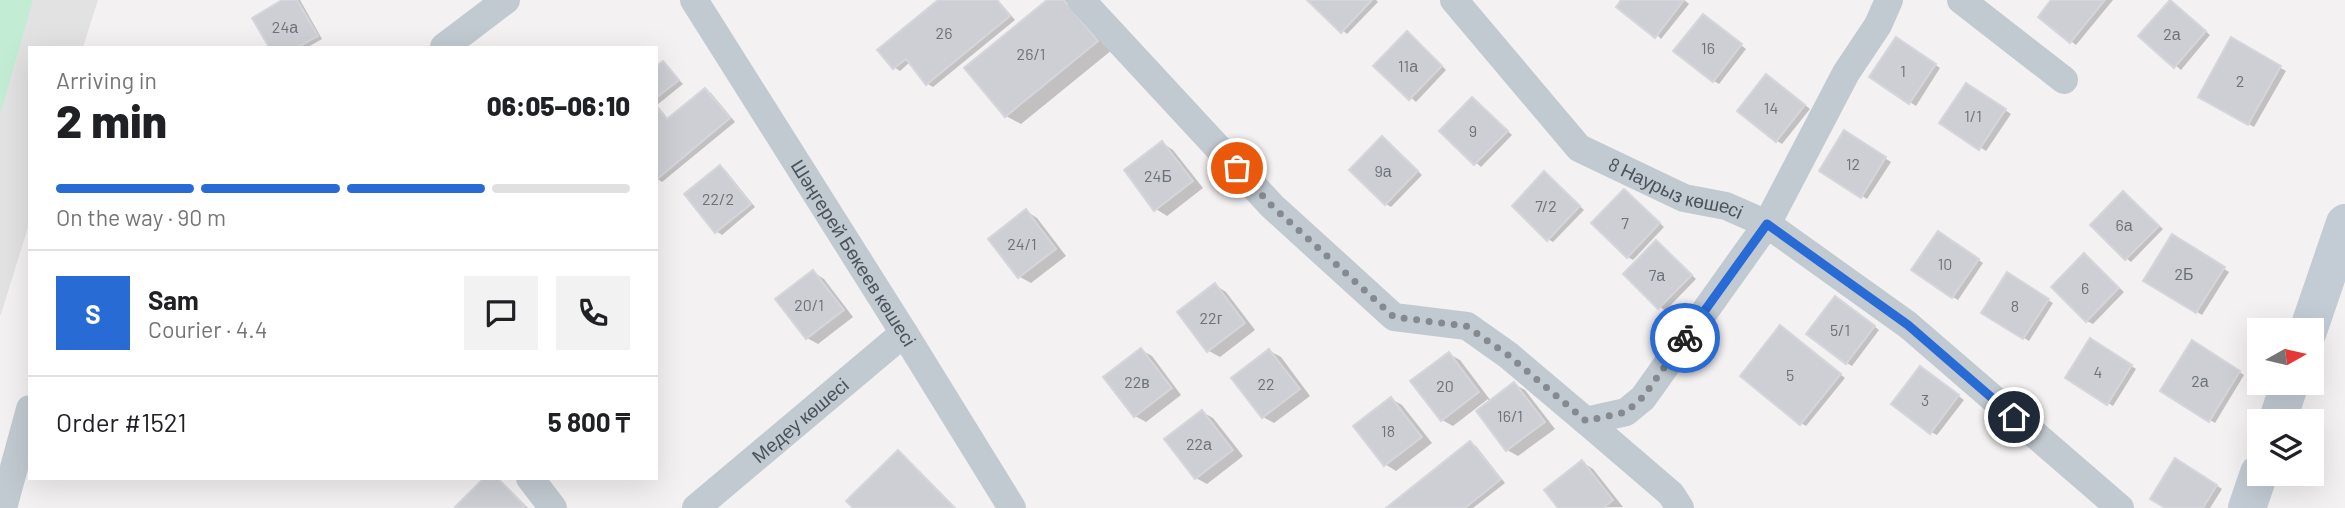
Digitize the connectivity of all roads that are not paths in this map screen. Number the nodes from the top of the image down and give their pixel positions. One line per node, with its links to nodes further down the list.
1 (506, 0): 7 (street)
2 (694, 0): 12 (street, Шәңгерей Бөкеев көшесі)
3 (1081, 0): 14 (street)
4 (1454, 0): 10 (street, 8 Наурыз көшесі)
5 (1889, 0): 10 (street)
6 (1961, 0): 8 (street)
7 (445, 46)
8 (2064, 80)
9 (2345, 223): 11 (main road)
10 (1767, 224): 14 (street); 22 (street, 8 Наурыз көшесі)
11 (2312, 318)
12 (904, 333): 19 (street, Медеу көшесі); 20 (street, Шәңгерей Бөкеев көшесі)
13 (28, 416): 17 (street)
14 (1586, 421): 21 (street)
15 (532, 480): 18 (street)
16 (2254, 486): 23 (main road)
17 (3, 508)
18 (553, 508)
19 (696, 508)
20 (1012, 508)
21 (1680, 508)
22 (2120, 508)
23 (2247, 508)

